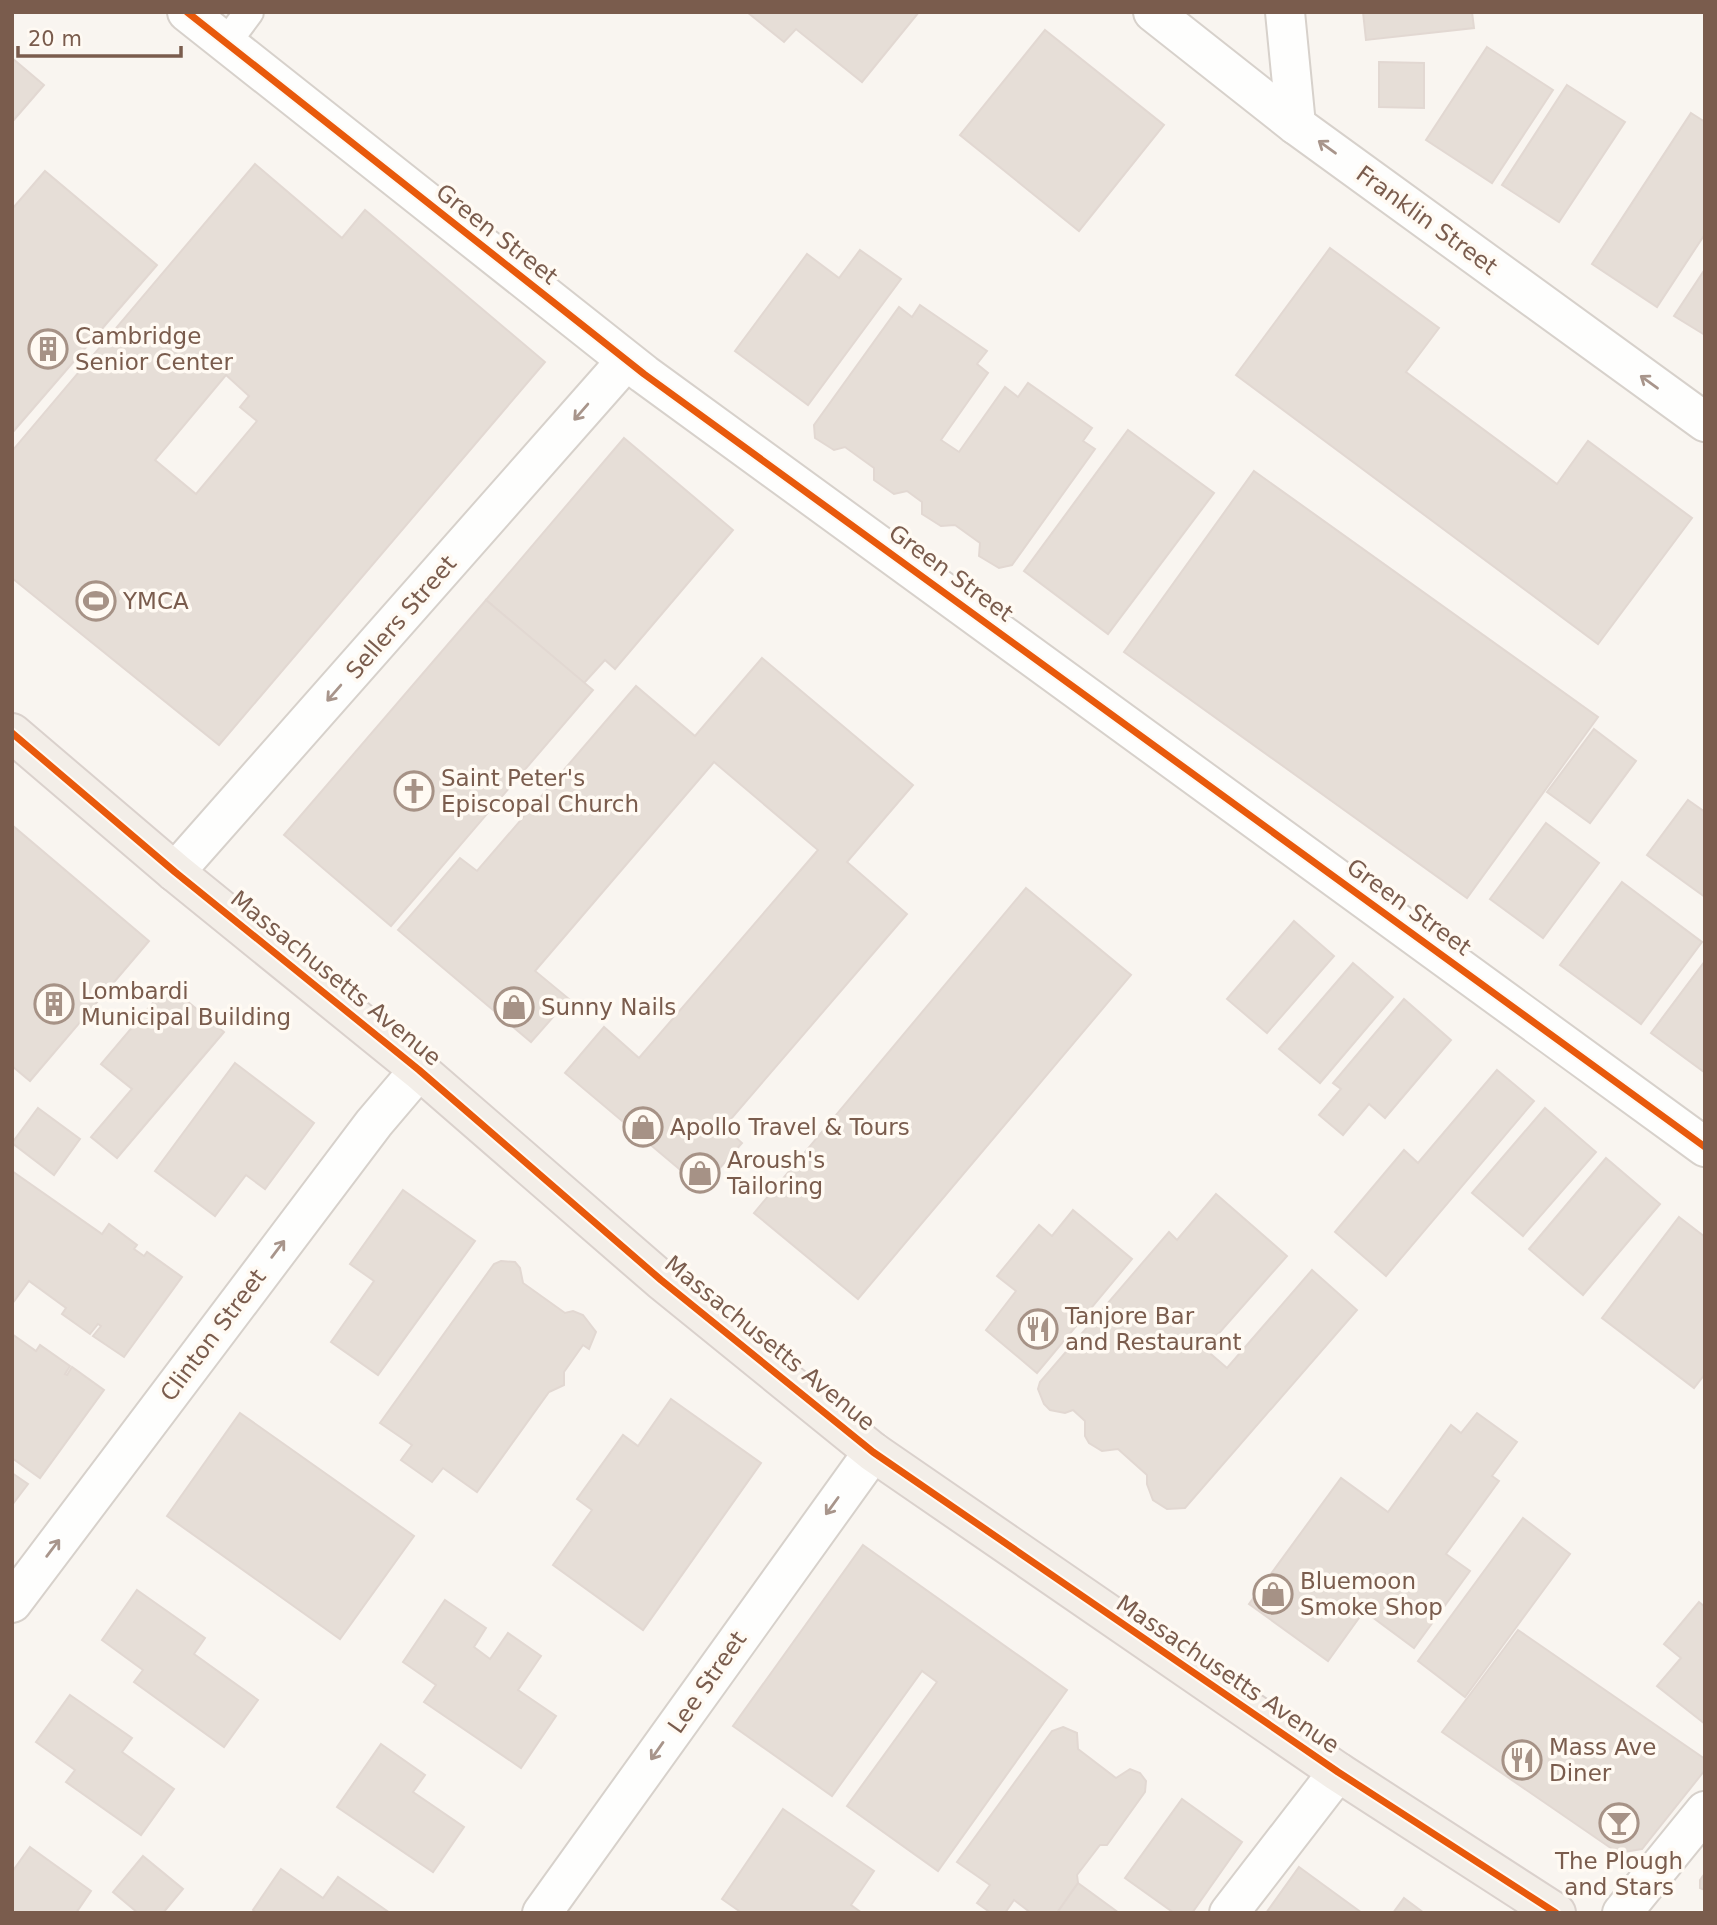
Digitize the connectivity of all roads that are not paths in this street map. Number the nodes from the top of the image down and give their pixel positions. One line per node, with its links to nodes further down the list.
1 (187, 12): 5 (street, Green Street)
2 (249, 12): 5 (lane)
3 (1153, 12): 6 (street, Franklin Street)
4 (1285, 12): 6 (street)
5 (226, 43): 7 (street, Green Street)
6 (1296, 125): 8 (street, Franklin Street, one-way to 6)
7 (626, 361): 10 (street, Sellers Street, one-way to 10); 12 (street, Green Street)
8 (1705, 422)
9 (12, 733): 10 (main road, Massachusetts Avenue)
10 (175, 872): 11 (main road, Massachusetts Avenue)
11 (419, 1070): 13 (main road, Massachusetts Avenue); 14 (street, Clinton Street, one-way to 11)
12 (1705, 1147)
13 (873, 1451): 15 (main road, Massachusetts Avenue); 17 (street, Lee Street, one-way to 17)
14 (12, 1603)
15 (1338, 1772): 18 (street); 19 (main road, Massachusetts Avenue)
16 (1705, 1811): 20 (street)
17 (542, 1913)
18 (1229, 1913)
19 (1556, 1913)
20 (1622, 1913)

